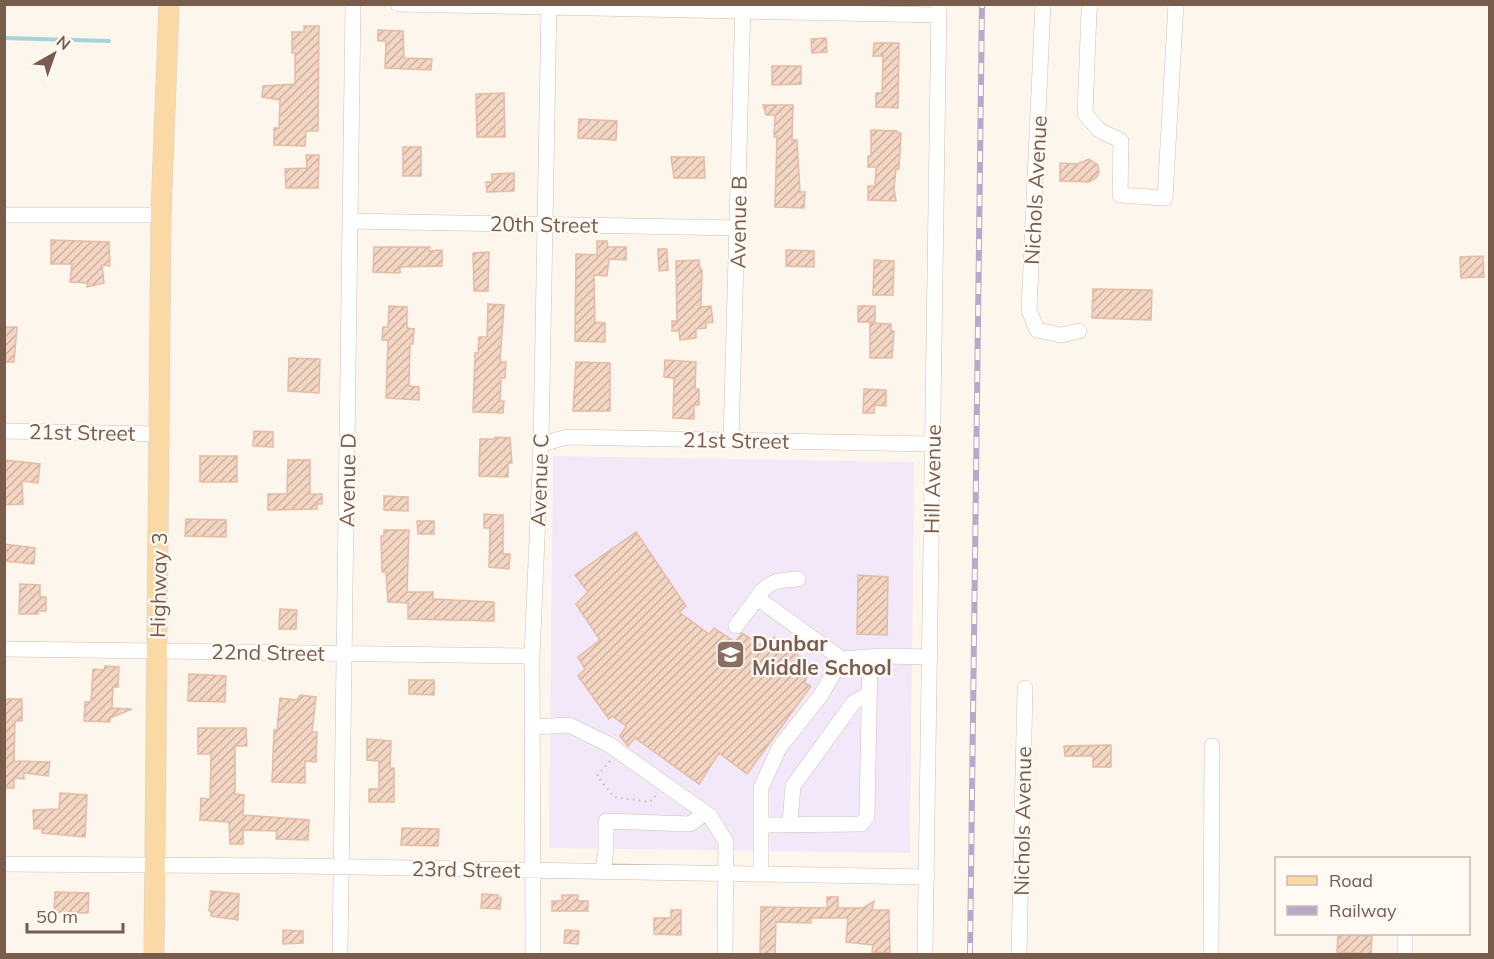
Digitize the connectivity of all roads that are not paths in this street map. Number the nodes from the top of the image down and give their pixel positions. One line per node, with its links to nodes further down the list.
1 (169, 4): 11 (main road, Highway 3)
2 (354, 4): 12 (street, Avenue D)
3 (398, 4): 7 (street)
4 (1043, 4): 15 (street, Nichols Avenue)
5 (1091, 4): 6 (street)
6 (1176, 4)
7 (549, 6): 8 (street); 13 (street, Avenue C)
8 (743, 8): 9 (street); 14 (street, Avenue B)
9 (939, 10): 20 (street, Hill Avenue)
10 (4, 215): 11 (street)
11 (161, 215): 17 (main road, Highway 3)
12 (350, 221): 13 (street, 20th Street); 26 (street, Avenue D)
13 (545, 224): 14 (street, 20th Street); 19 (street, Avenue C)
14 (738, 228): 18 (street, Avenue B)
15 (1079, 331)
16 (4, 431): 17 (street, 21st Street)
17 (160, 434): 25 (main road, Highway 3)
18 (731, 440): 19 (street, 21st Street); 20 (street, 21st Street)
19 (541, 444): 27 (street, Avenue C)
20 (932, 444): 29 (street, Hill Avenue)
21 (798, 579): 22 (street)
22 (757, 598): 23 (street); 30 (street)
23 (736, 626)
24 (4, 649): 25 (street, 22nd Street)
25 (158, 651): 26 (street, 22nd Street); 39 (main road, Highway 3)
26 (346, 653): 27 (street, 22nd Street); 40 (street, Avenue D)
27 (532, 656): 33 (street, Avenue C)
28 (870, 657): 29 (street); 30 (street); 32 (street)
29 (930, 657): 45 (street, Hill Avenue)
30 (842, 659): 37 (street)
31 (1025, 687): 52 (street, Nichols Avenue)
32 (869, 694): 36 (street); 36 (street)
33 (533, 727): 35 (street); 41 (street, Avenue C)
34 (1212, 746): 53 (street)
35 (705, 813): 42 (street); 43 (street)
36 (790, 823): 37 (street)
37 (761, 825): 44 (street)
38 (4, 864): 39 (street, 23rd Street)
39 (155, 865): 40 (street, 23rd Street); 47 (main road, Highway 3)
40 (342, 867): 41 (street, 23rd Street); 48 (street, Avenue D)
41 (534, 870): 42 (street, 23rd Street); 49 (street, Avenue C)
42 (603, 872): 43 (street, 23rd Street)
43 (726, 874): 44 (street, 23rd Street); 50 (street)
44 (760, 874): 45 (street, 23rd Street)
45 (927, 877): 51 (street, Hill Avenue)
46 (1405, 935): 54 (street)
47 (154, 954)
48 (340, 954)
49 (533, 954)
50 (725, 954)
51 (926, 954)
52 (1019, 954)
53 (1211, 954)
54 (1405, 954)

